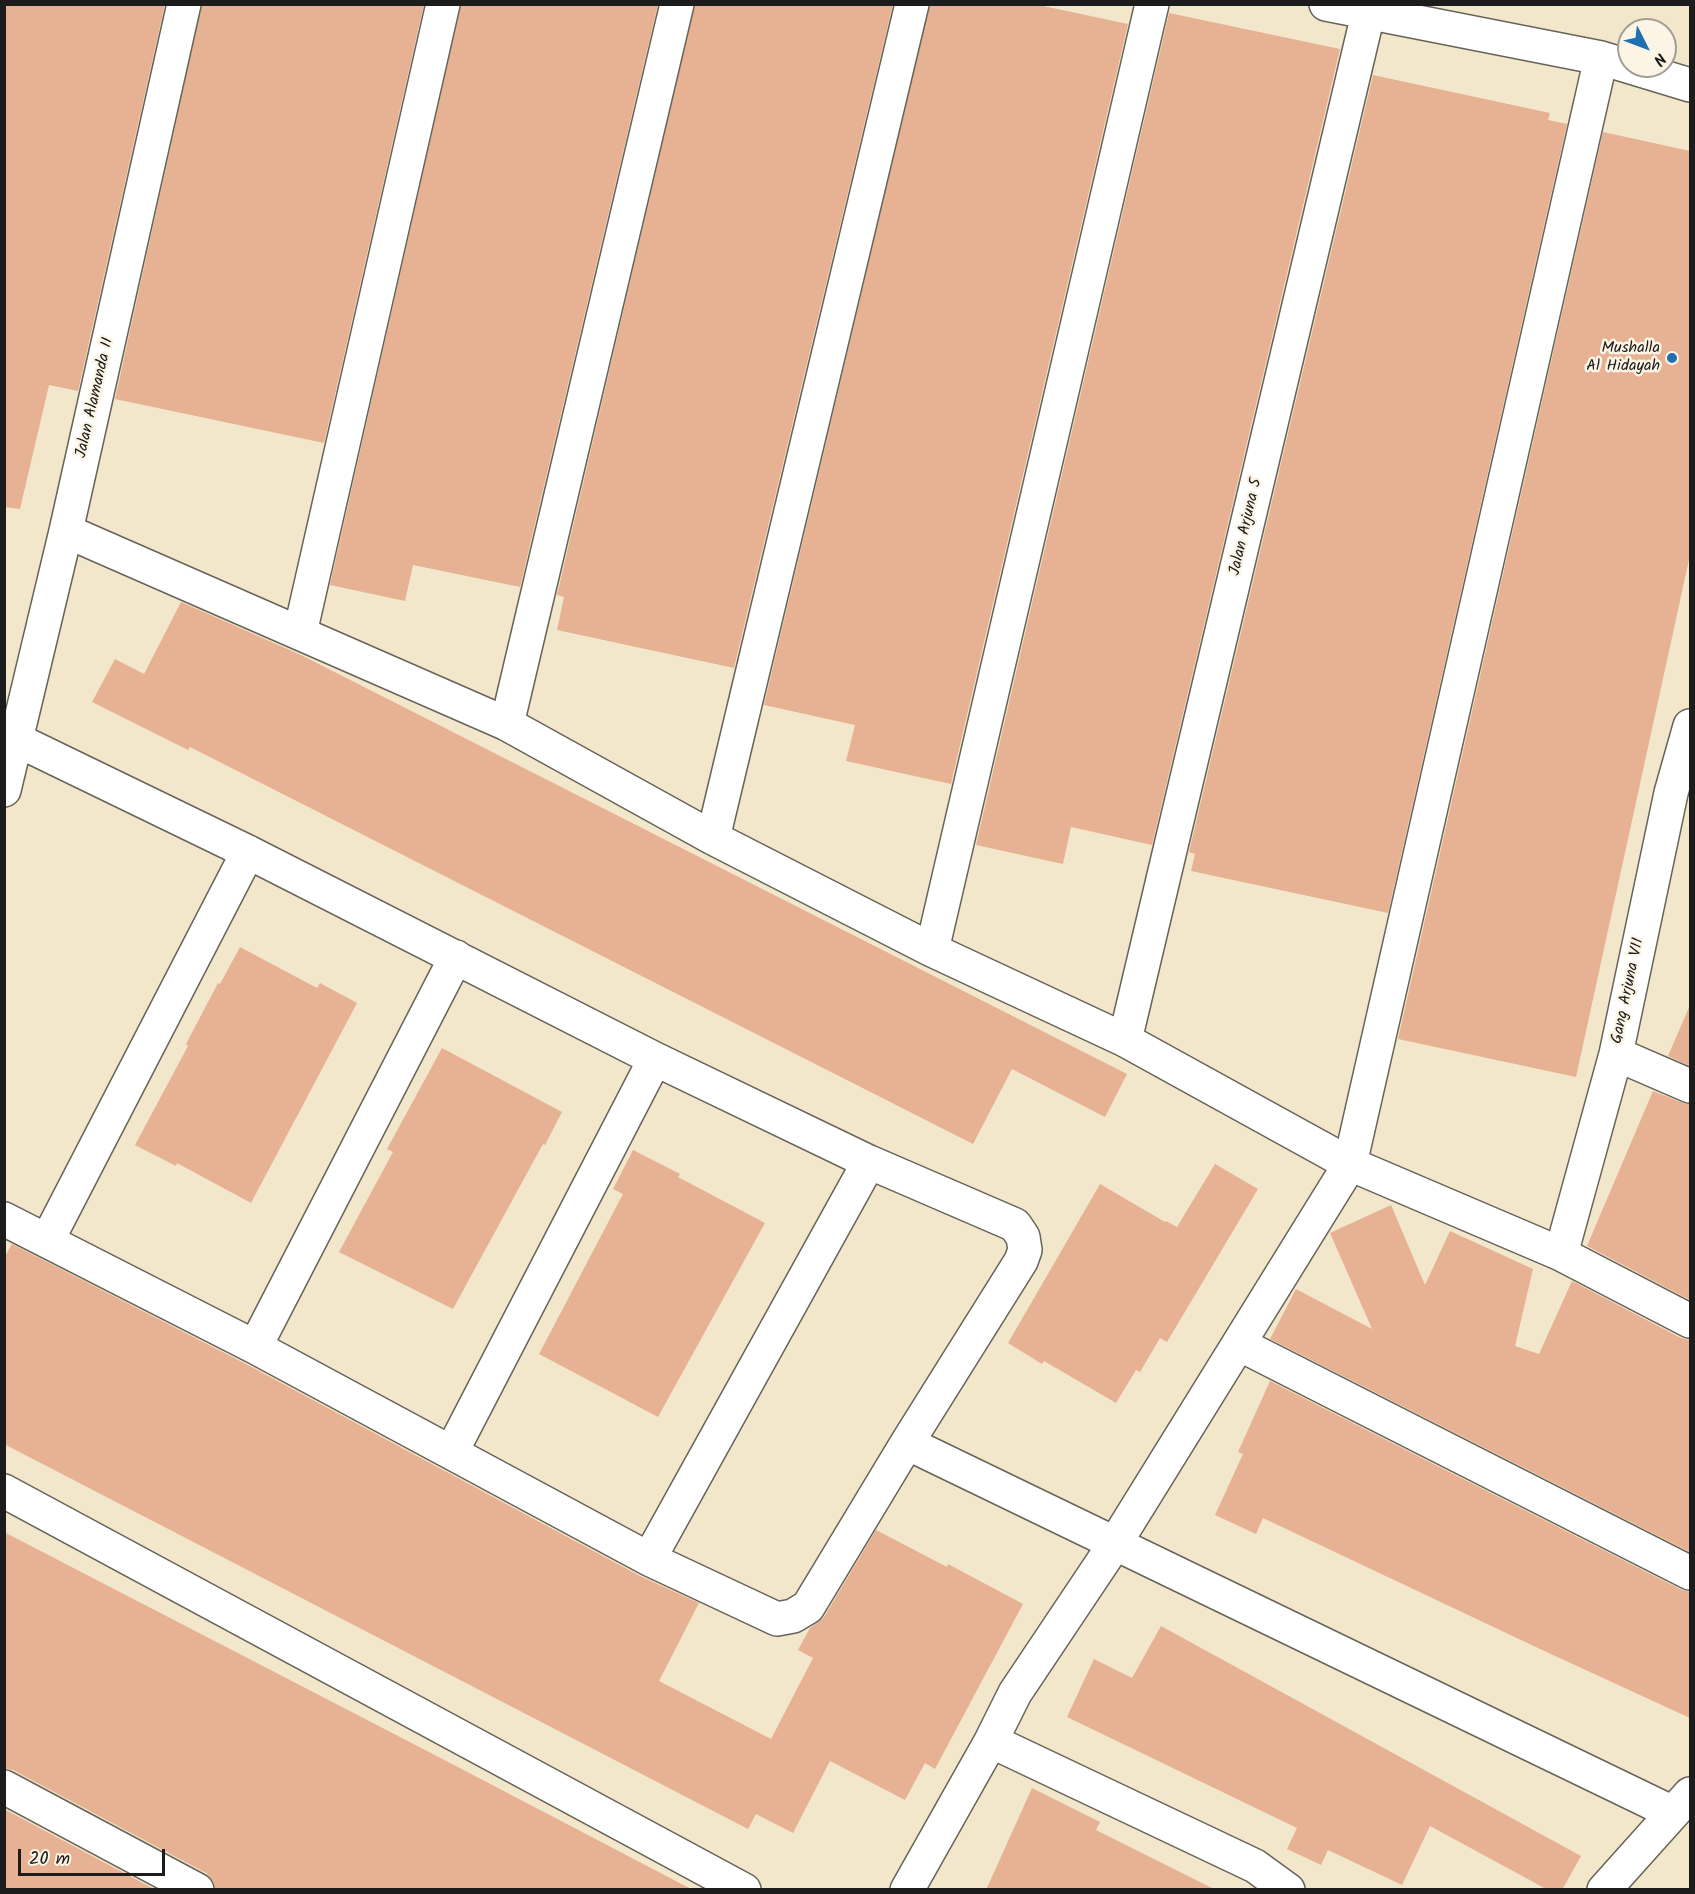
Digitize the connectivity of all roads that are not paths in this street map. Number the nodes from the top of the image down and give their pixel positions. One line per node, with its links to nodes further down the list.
1 (184, 4): 10 (street, Jalan Alamanda II)
2 (443, 4): 11 (street)
3 (677, 4): 12 (street)
4 (912, 4): 17 (street)
5 (1152, 4): 19 (street)
6 (1326, 4): 7 (street)
7 (1368, 14): 8 (street); 21 (street, Jalan Arjuna 5)
8 (1600, 57): 9 (street); 26 (street)
9 (1690, 85)
10 (66, 531): 11 (street); 14 (street, Jalan Alamanda II)
11 (300, 633): 12 (street)
12 (507, 724): 17 (street)
13 (1690, 726): 16 (street, Gang Arjuna VII)
14 (17, 740): 15 (street, Jalan Alamanda II); 18 (street)
15 (4, 790)
16 (1681, 797): 22 (street, Gang Arjuna VII)
17 (713, 838): 19 (street)
18 (248, 852): 20 (street); 28 (street)
19 (932, 950): 21 (street)
20 (456, 957): 23 (street); 32 (street)
21 (1125, 1040): 26 (street)
22 (1616, 1054): 24 (street); 29 (street, Gang Arjuna VII)
23 (655, 1059): 25 (street); 34 (street)
24 (1690, 1086)
25 (869, 1162): 33 (street); 37 (street)
26 (1350, 1164): 29 (street); 31 (street)
27 (4, 1219): 28 (street)
28 (47, 1241): 32 (street)
29 (1561, 1254): 30 (street)
30 (1690, 1321)
31 (1239, 1344): 36 (street); 38 (street)
32 (255, 1347): 34 (street)
33 (907, 1443): 36 (street); 37 (street)
34 (452, 1451): 37 (street)
35 (4, 1491): 43 (street)
36 (1114, 1545): 39 (street); 41 (street)
37 (649, 1559)
38 (1690, 1574)
39 (991, 1742): 44 (street); 45 (street)
40 (4, 1786): 42 (street)
41 (1682, 1804): 46 (street)
42 (197, 1890)
43 (744, 1890)
44 (907, 1890)
45 (1288, 1890)
46 (1604, 1890)

